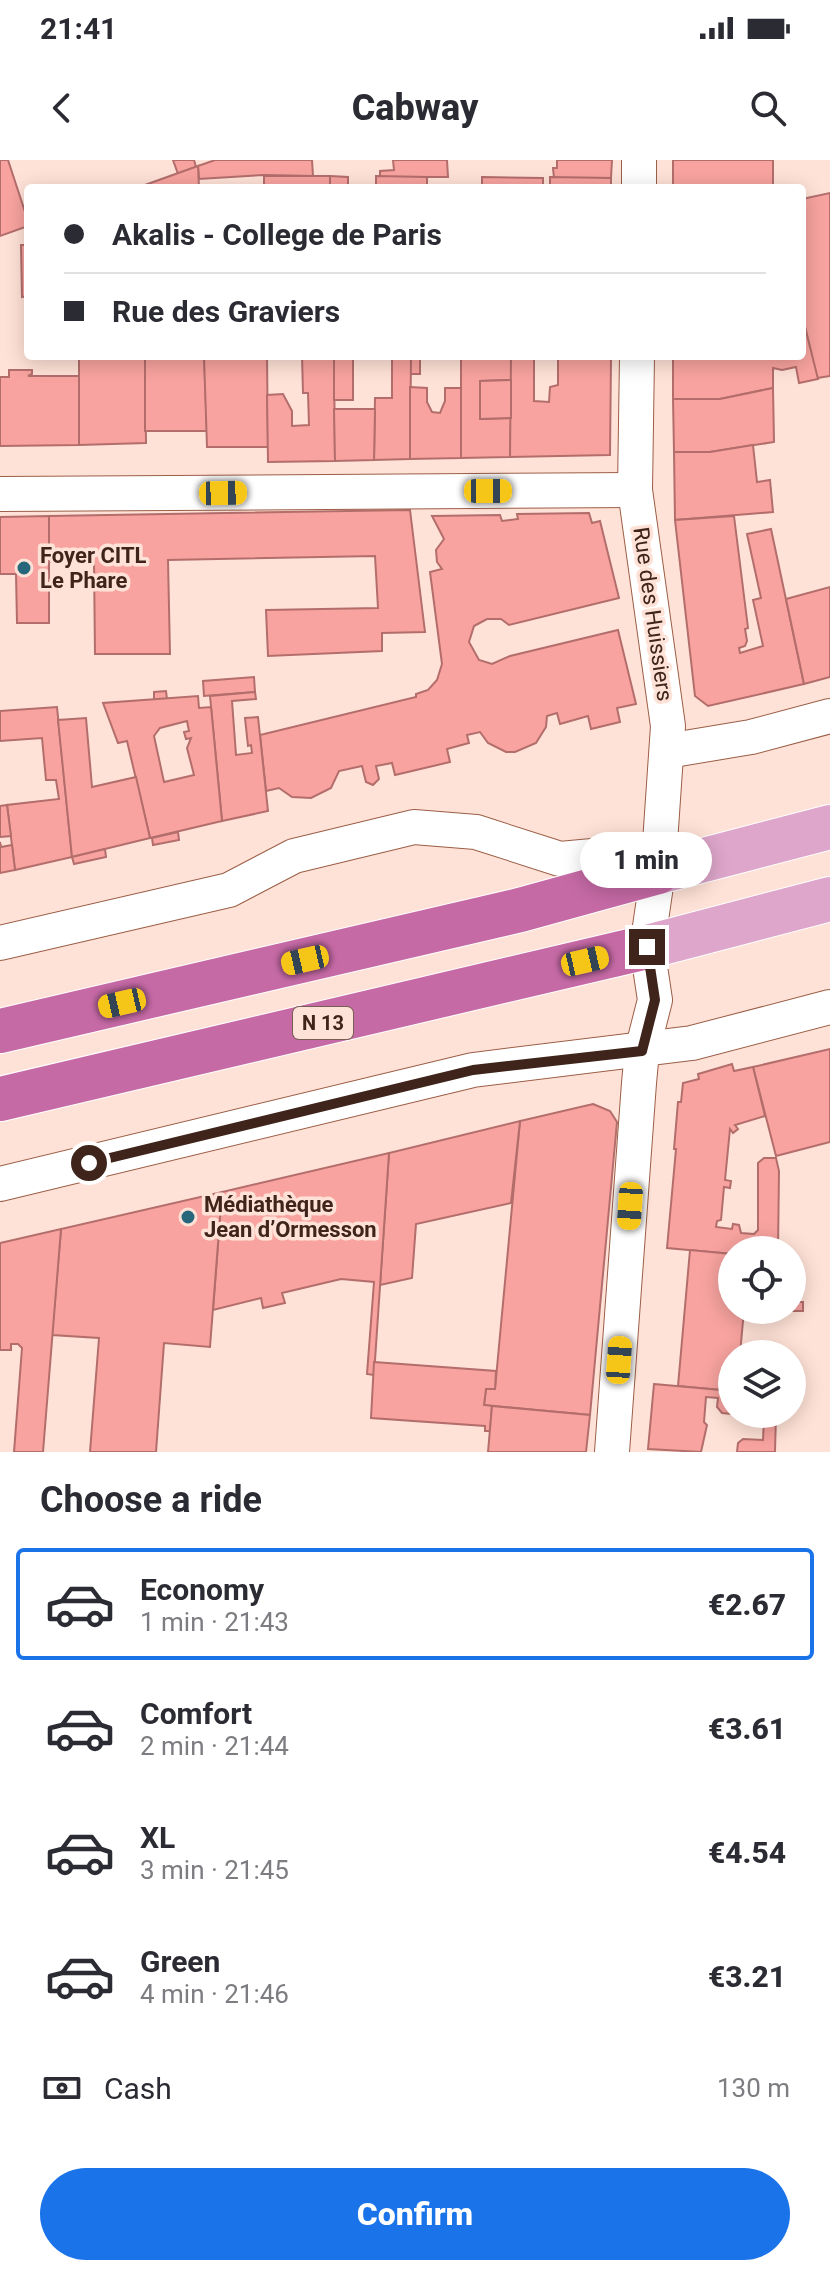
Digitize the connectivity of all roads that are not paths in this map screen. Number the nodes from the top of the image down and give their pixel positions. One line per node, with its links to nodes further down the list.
1 (639, 160): 2 (street)
2 (639, 184)
3 (637, 360): 4 (street, Rue des Huissiers)
4 (635, 490): 5 (street); 7 (street, Rue des Huissiers)
5 (0, 494)
6 (830, 716): 7 (street)
7 (667, 751): 9 (street, Rue des Huissiers)
8 (830, 827): 9 (main road)
9 (658, 872): 11 (street); 12 (street, Rue des Huissiers); 14 (highway)
10 (830, 899): 12 (main road, N 13)
11 (0, 943)
12 (647, 947): 15 (street, Rue des Huissiers); 16 (highway, N 13)
13 (830, 1007): 15 (street)
14 (0, 1031)
15 (642, 1051): 17 (street); 18 (street, Rue des Huissiers)
16 (0, 1099)
17 (0, 1184)
18 (612, 1452)

